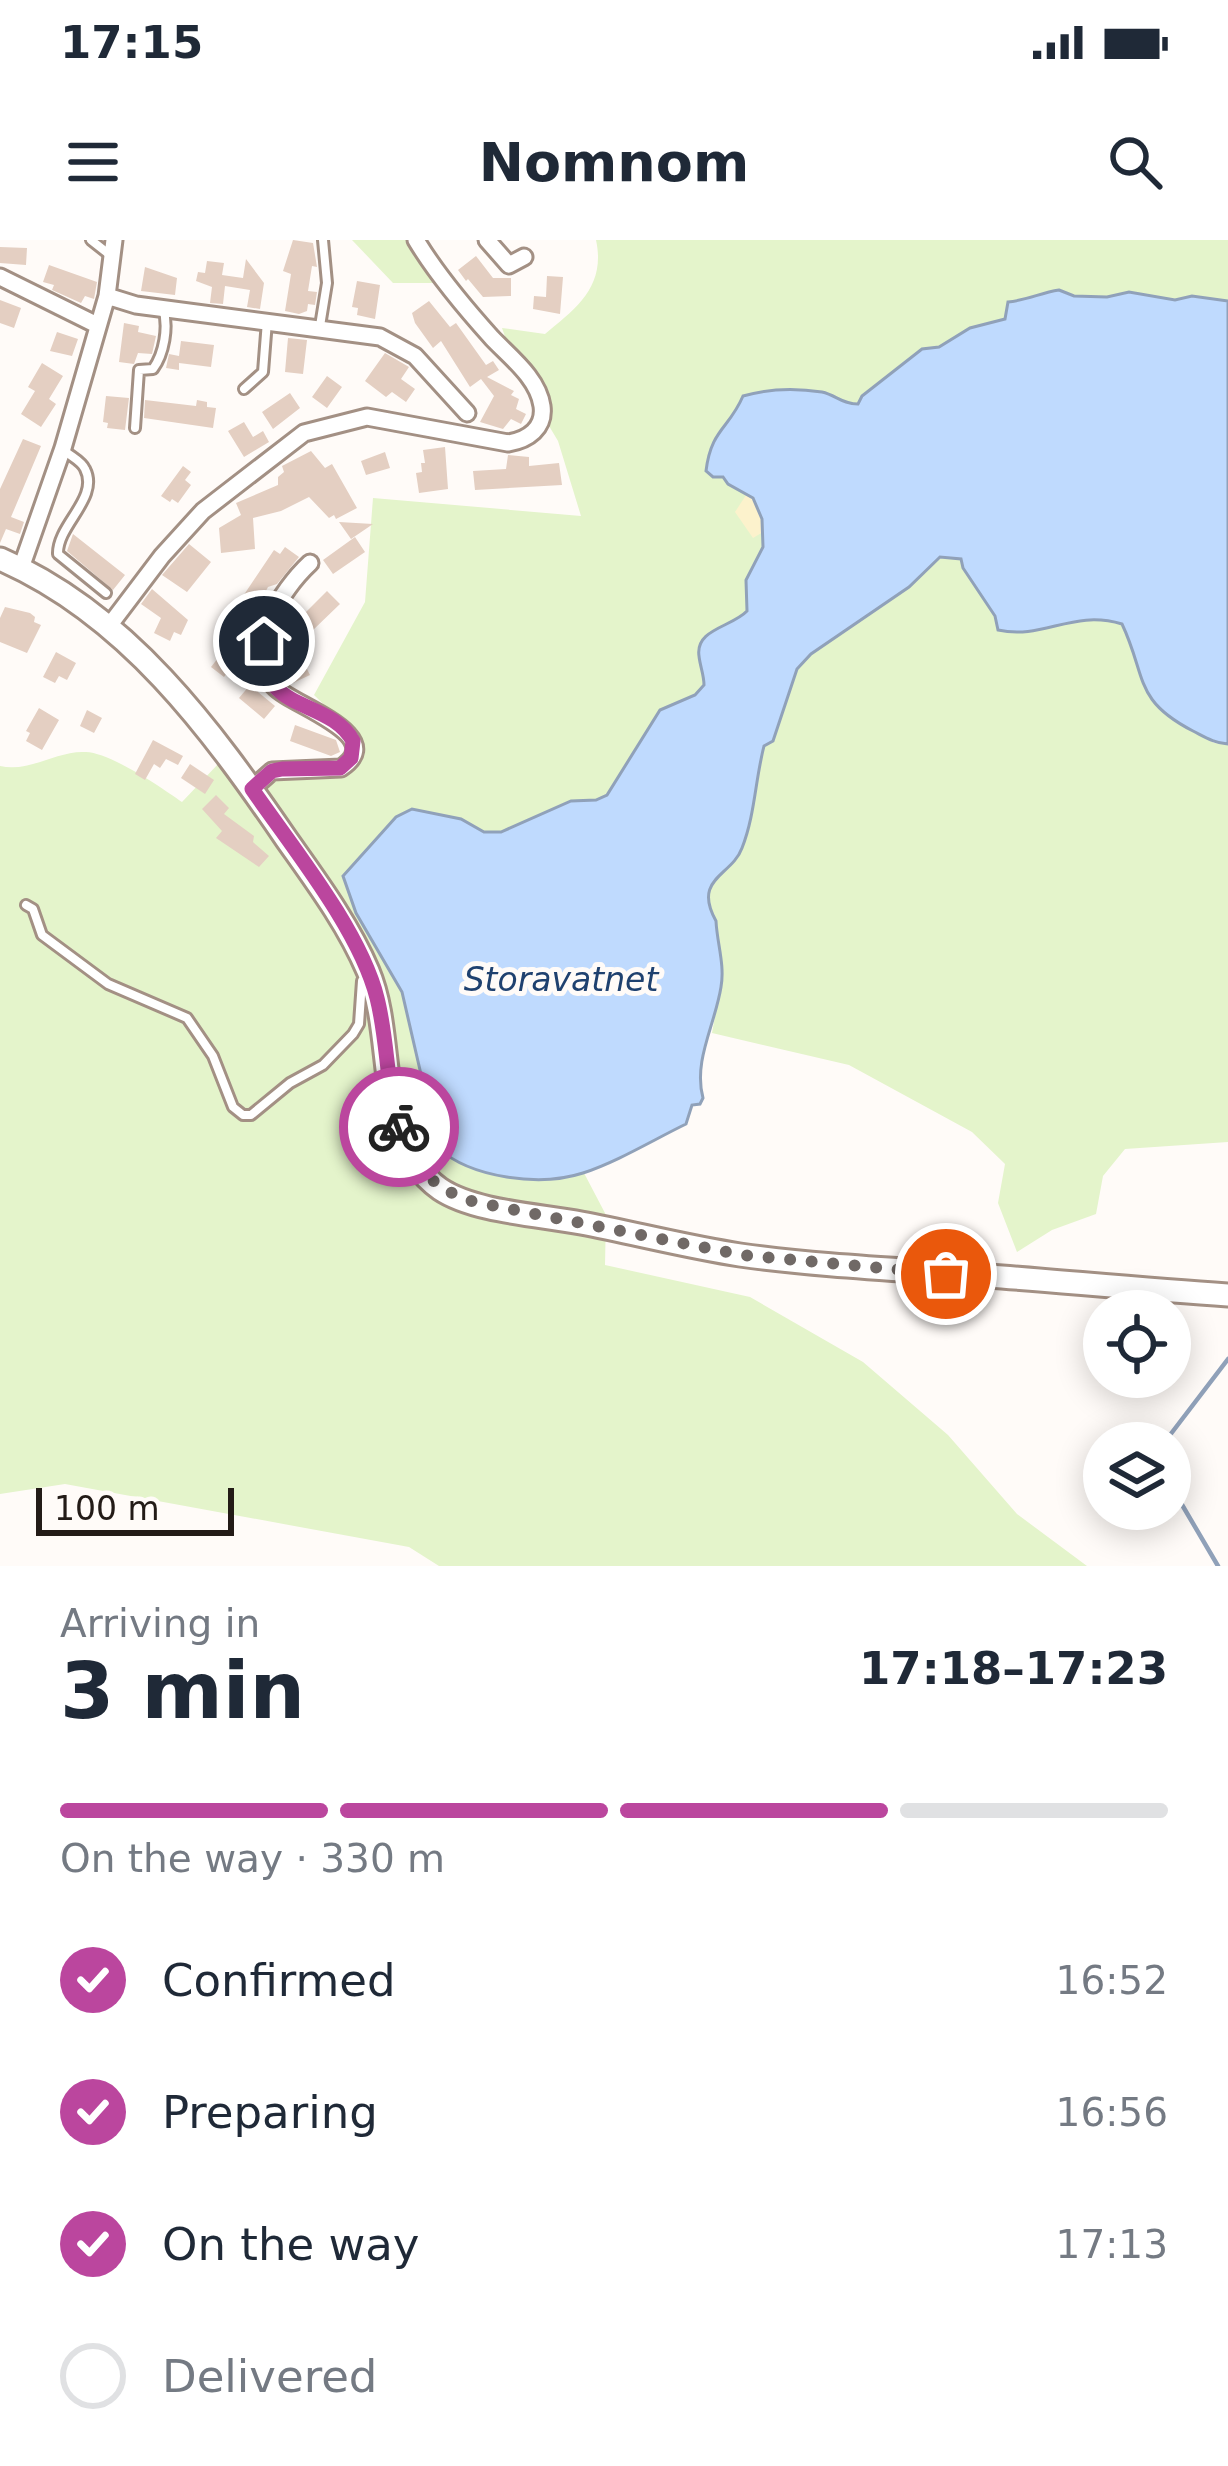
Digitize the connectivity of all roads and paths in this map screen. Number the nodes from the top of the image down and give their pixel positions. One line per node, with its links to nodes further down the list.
1 (91, 240): 5 (lane)
2 (323, 240): 12 (lane)
3 (416, 240): 20 (street)
4 (487, 240): 6 (street)
5 (112, 248): 8 (street)
6 (524, 257)
7 (0, 277): 11 (street)
8 (107, 296): 9 (street); 11 (street)
9 (163, 307): 10 (street); 15 (lane)
10 (267, 320): 12 (street); 13 (lane)
11 (97, 326): 16 (street)
12 (320, 326): 14 (street)
13 (244, 389)
14 (467, 413)
15 (135, 428)
16 (63, 448): 17 (street); 19 (lane)
17 (11, 563): 20 (main road)
18 (310, 563): 21 (street)
19 (106, 592)
20 (110, 626): 21 (main road)
21 (252, 789): 23 (main road)
22 (26, 904): 23 (lane)
23 (367, 968): 24 (main road)
24 (1083, 1294)
25 (1228, 1295): 26 (main road)
26 (1191, 1296)

